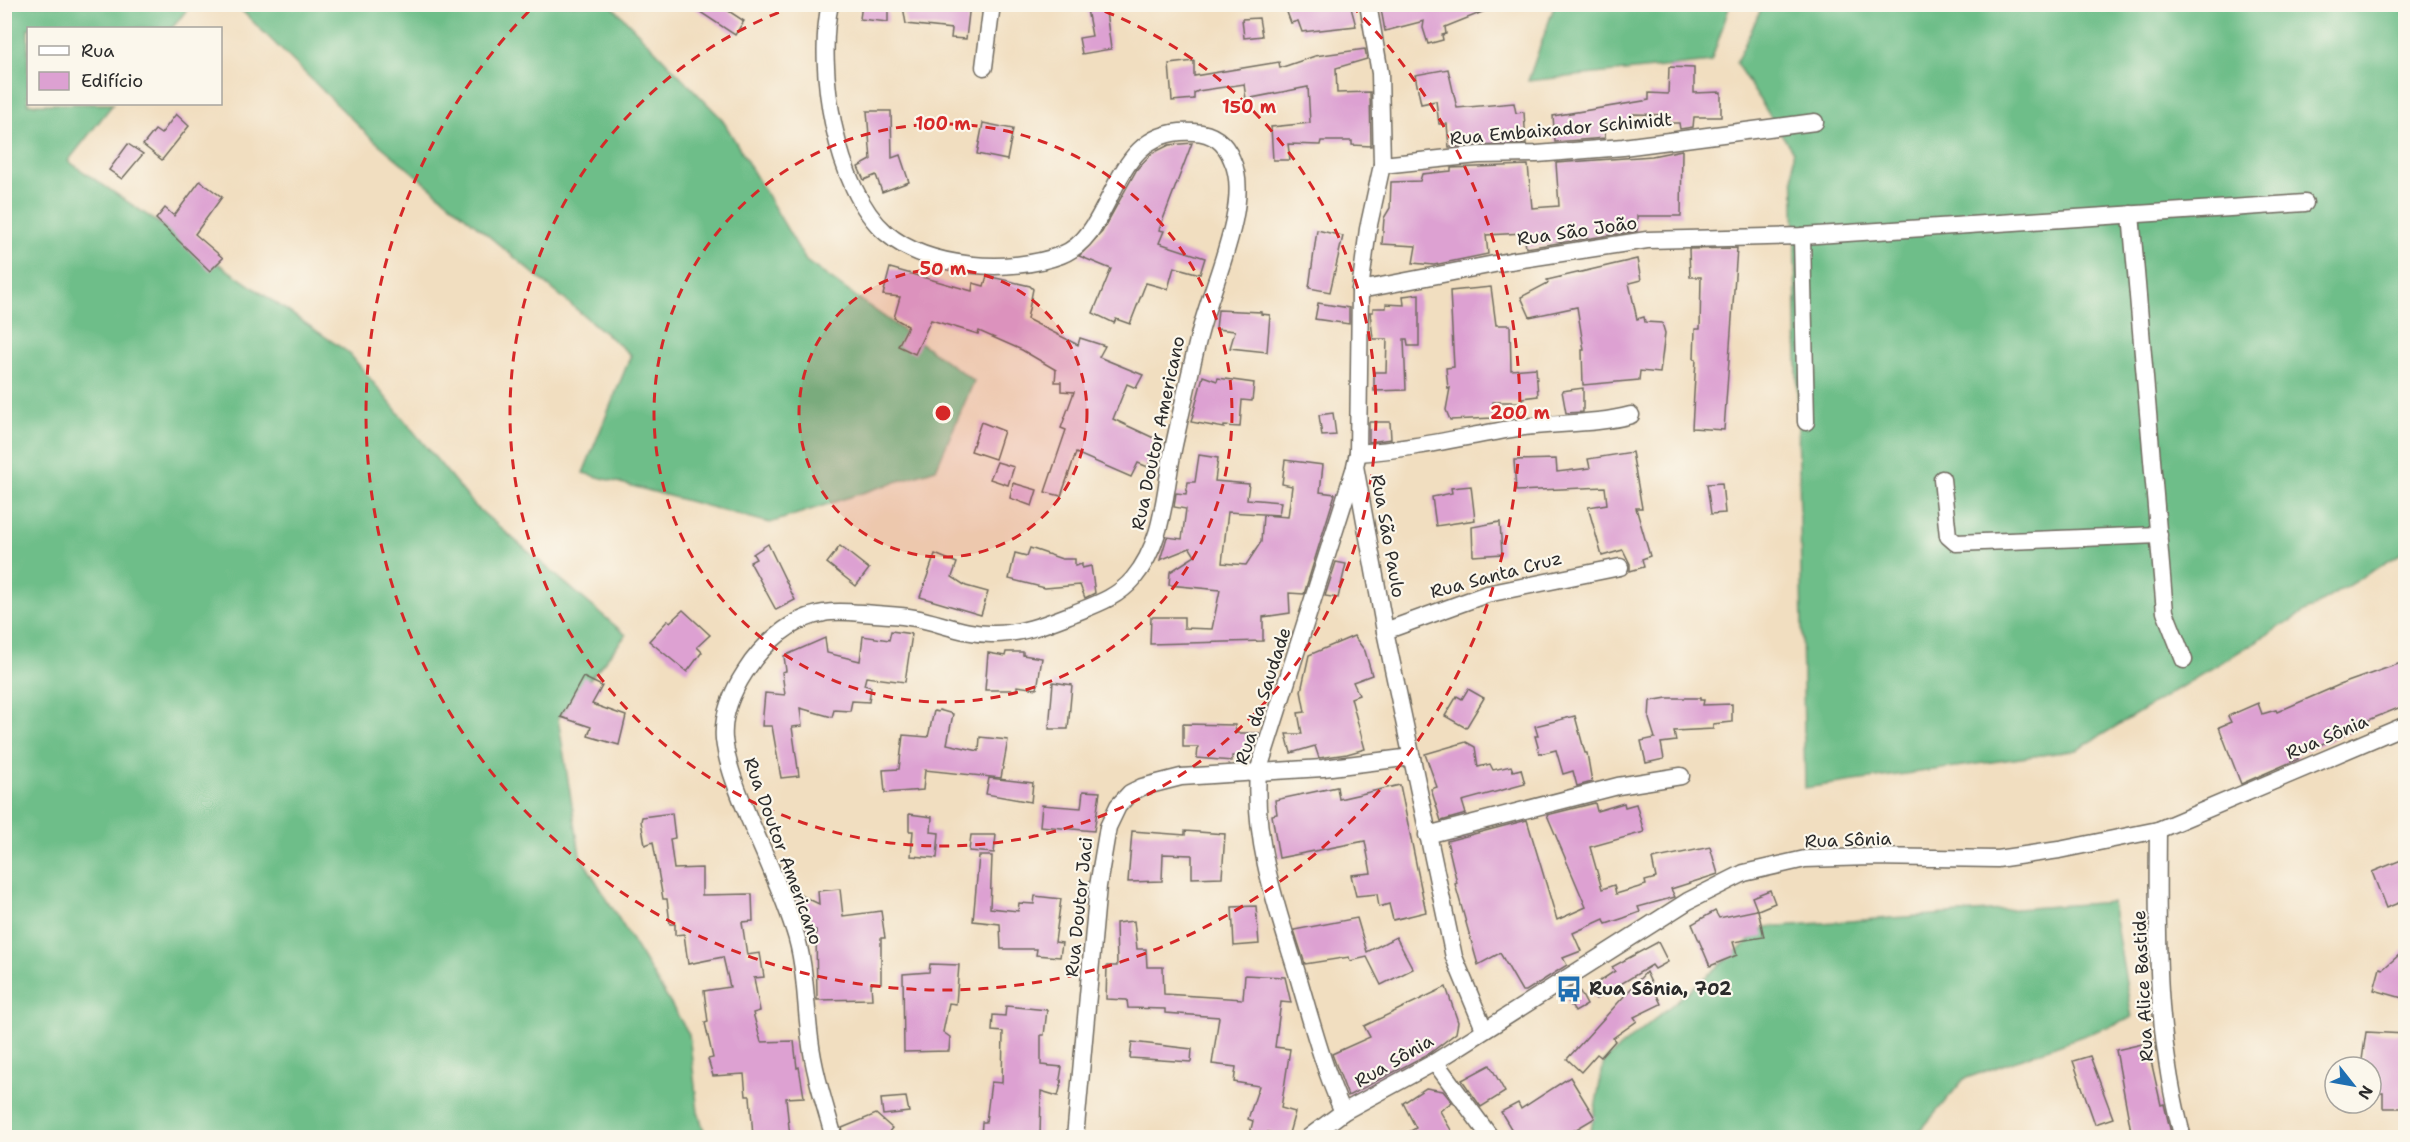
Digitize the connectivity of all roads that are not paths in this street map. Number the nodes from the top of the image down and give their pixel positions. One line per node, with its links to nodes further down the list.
1 (830, 4): 28 (street, Rua Doutor Americano)
2 (992, 4): 4 (street)
3 (1368, 4): 6 (street, Rua São Paulo)
4 (984, 67)
5 (1815, 122): 6 (street, Rua Embaixador Schimidt)
6 (1382, 165): 10 (street, Rua São Paulo)
7 (2305, 203): 8 (street, Rua São João)
8 (2131, 214): 9 (street, Rua São João); 15 (street)
9 (1802, 236): 10 (street, Rua São João); 12 (street)
10 (1360, 290): 13 (street, Rua São Paulo)
11 (1631, 416): 13 (street)
12 (1806, 422)
13 (1357, 460): 17 (street, Rua São Paulo); 21 (street, Rua da Saudade)
14 (1942, 479): 15 (street)
15 (2159, 535): 18 (street)
16 (1620, 567): 17 (street, Rua Santa Cruz)
17 (1385, 631): 20 (street, Rua São Paulo)
18 (2184, 660)
19 (2406, 725): 23 (street, Rua Sônia)
20 (1412, 758): 21 (street, Rua Doutor Jaci); 24 (street, Rua São Paulo)
21 (1258, 772): 27 (street, Rua da Saudade); 29 (street, Rua Doutor Jaci)
22 (1681, 776): 24 (street)
23 (2158, 830): 25 (street, Rua Sônia); 32 (street, Rua Alice Bastide)
24 (1427, 835): 25 (street, Rua São Paulo)
25 (1484, 1029): 26 (street, Rua Sônia)
26 (1435, 1062): 27 (street, Rua Sônia); 31 (street)
27 (1343, 1112): 30 (street, Rua Sônia)
28 (834, 1137)
29 (1075, 1137)
30 (1308, 1137)
31 (1491, 1137)
32 (2183, 1137)

